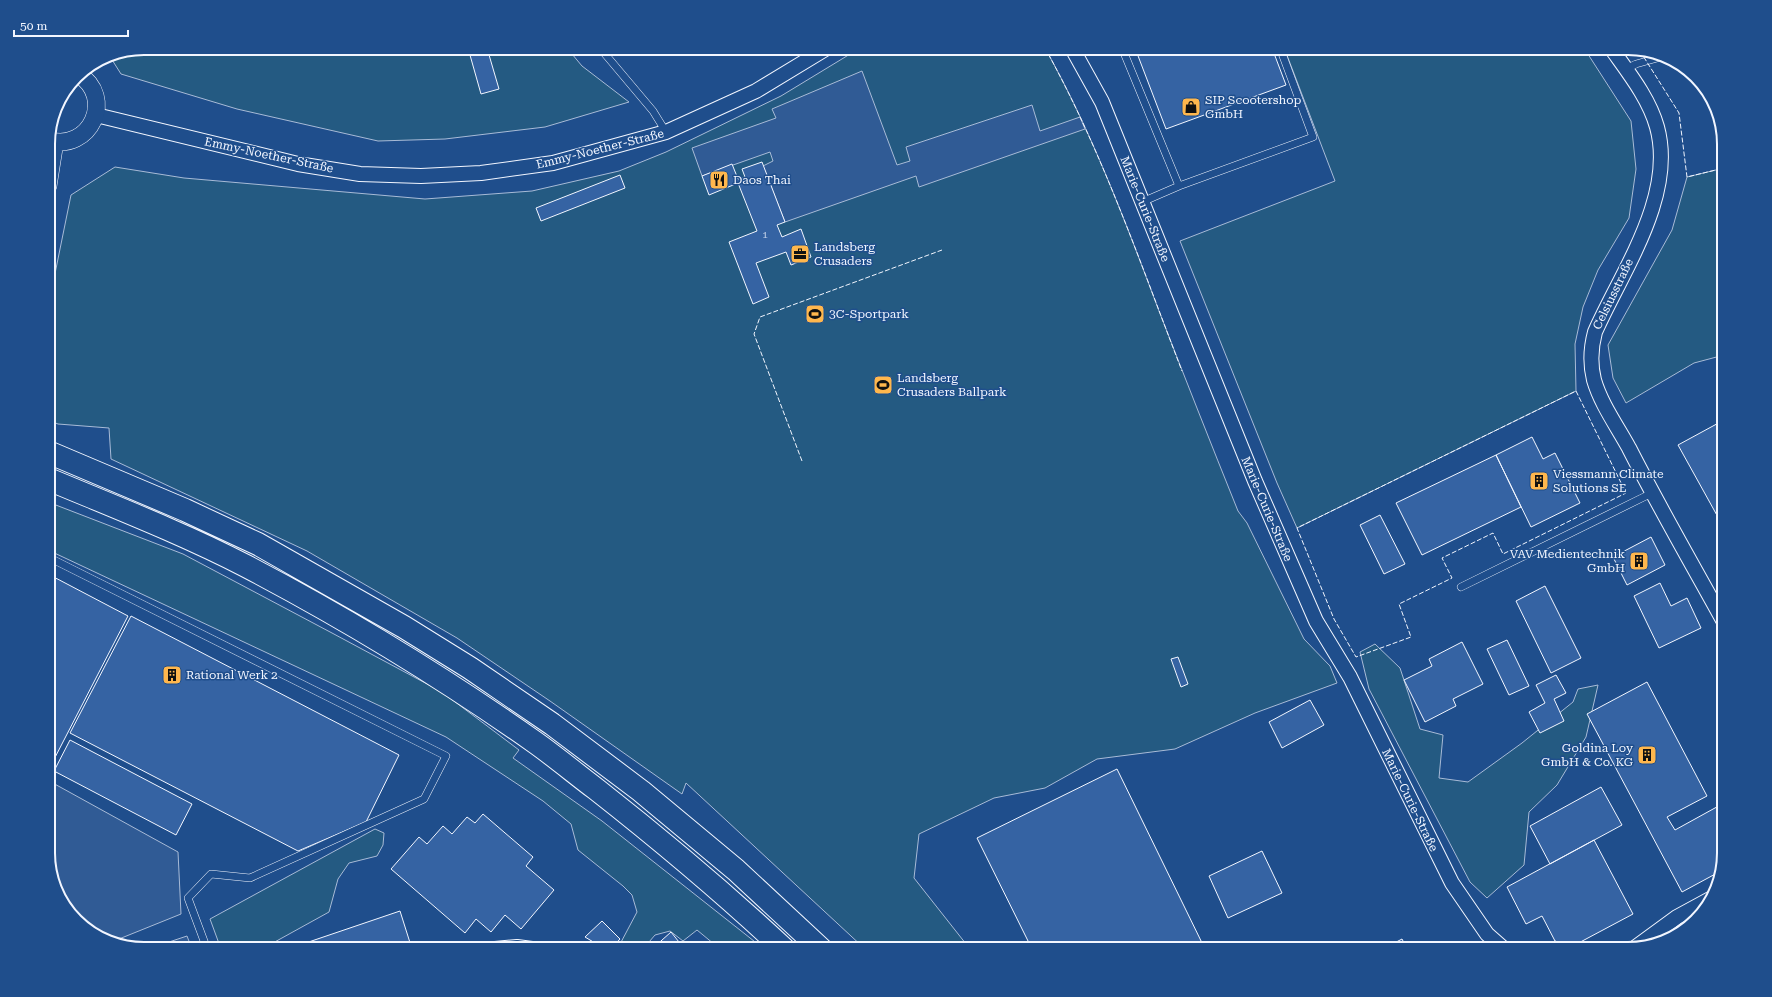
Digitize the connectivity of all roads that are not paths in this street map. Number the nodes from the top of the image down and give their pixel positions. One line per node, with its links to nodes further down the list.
1 (606, 55): 11 (lane)
2 (816, 55): 11 (street, Emmy-Noether-Straße)
3 (1076, 55): 14 (street, Marie-Curie-Straße)
4 (1125, 55): 13 (lane)
5 (1283, 55): 13 (lane)
6 (1616, 55): 8 (street, Celsiusstraße)
7 (1654, 59): 8 (lane)
8 (1626, 69): 17 (street, Celsiusstraße)
9 (83, 79): 10 (street)
10 (96, 115): 11 (street, Emmy-Noether-Straße); 12 (street)
11 (666, 132)
12 (55, 141)
13 (1179, 186): 14 (lane)
14 (1142, 202): 26 (street, Marie-Curie-Straße)
15 (55, 455): 25 (highway)
16 (55, 482): 24 (highway)
17 (1652, 493): 19 (lane); 20 (street, Celsiusstraße)
18 (55, 560): 23 (lane)
19 (1461, 588)
20 (1717, 609)
21 (1701, 904): 22 (street)
22 (1646, 940)
23 (204, 942)
24 (777, 942)
25 (813, 942)
26 (1496, 942)

